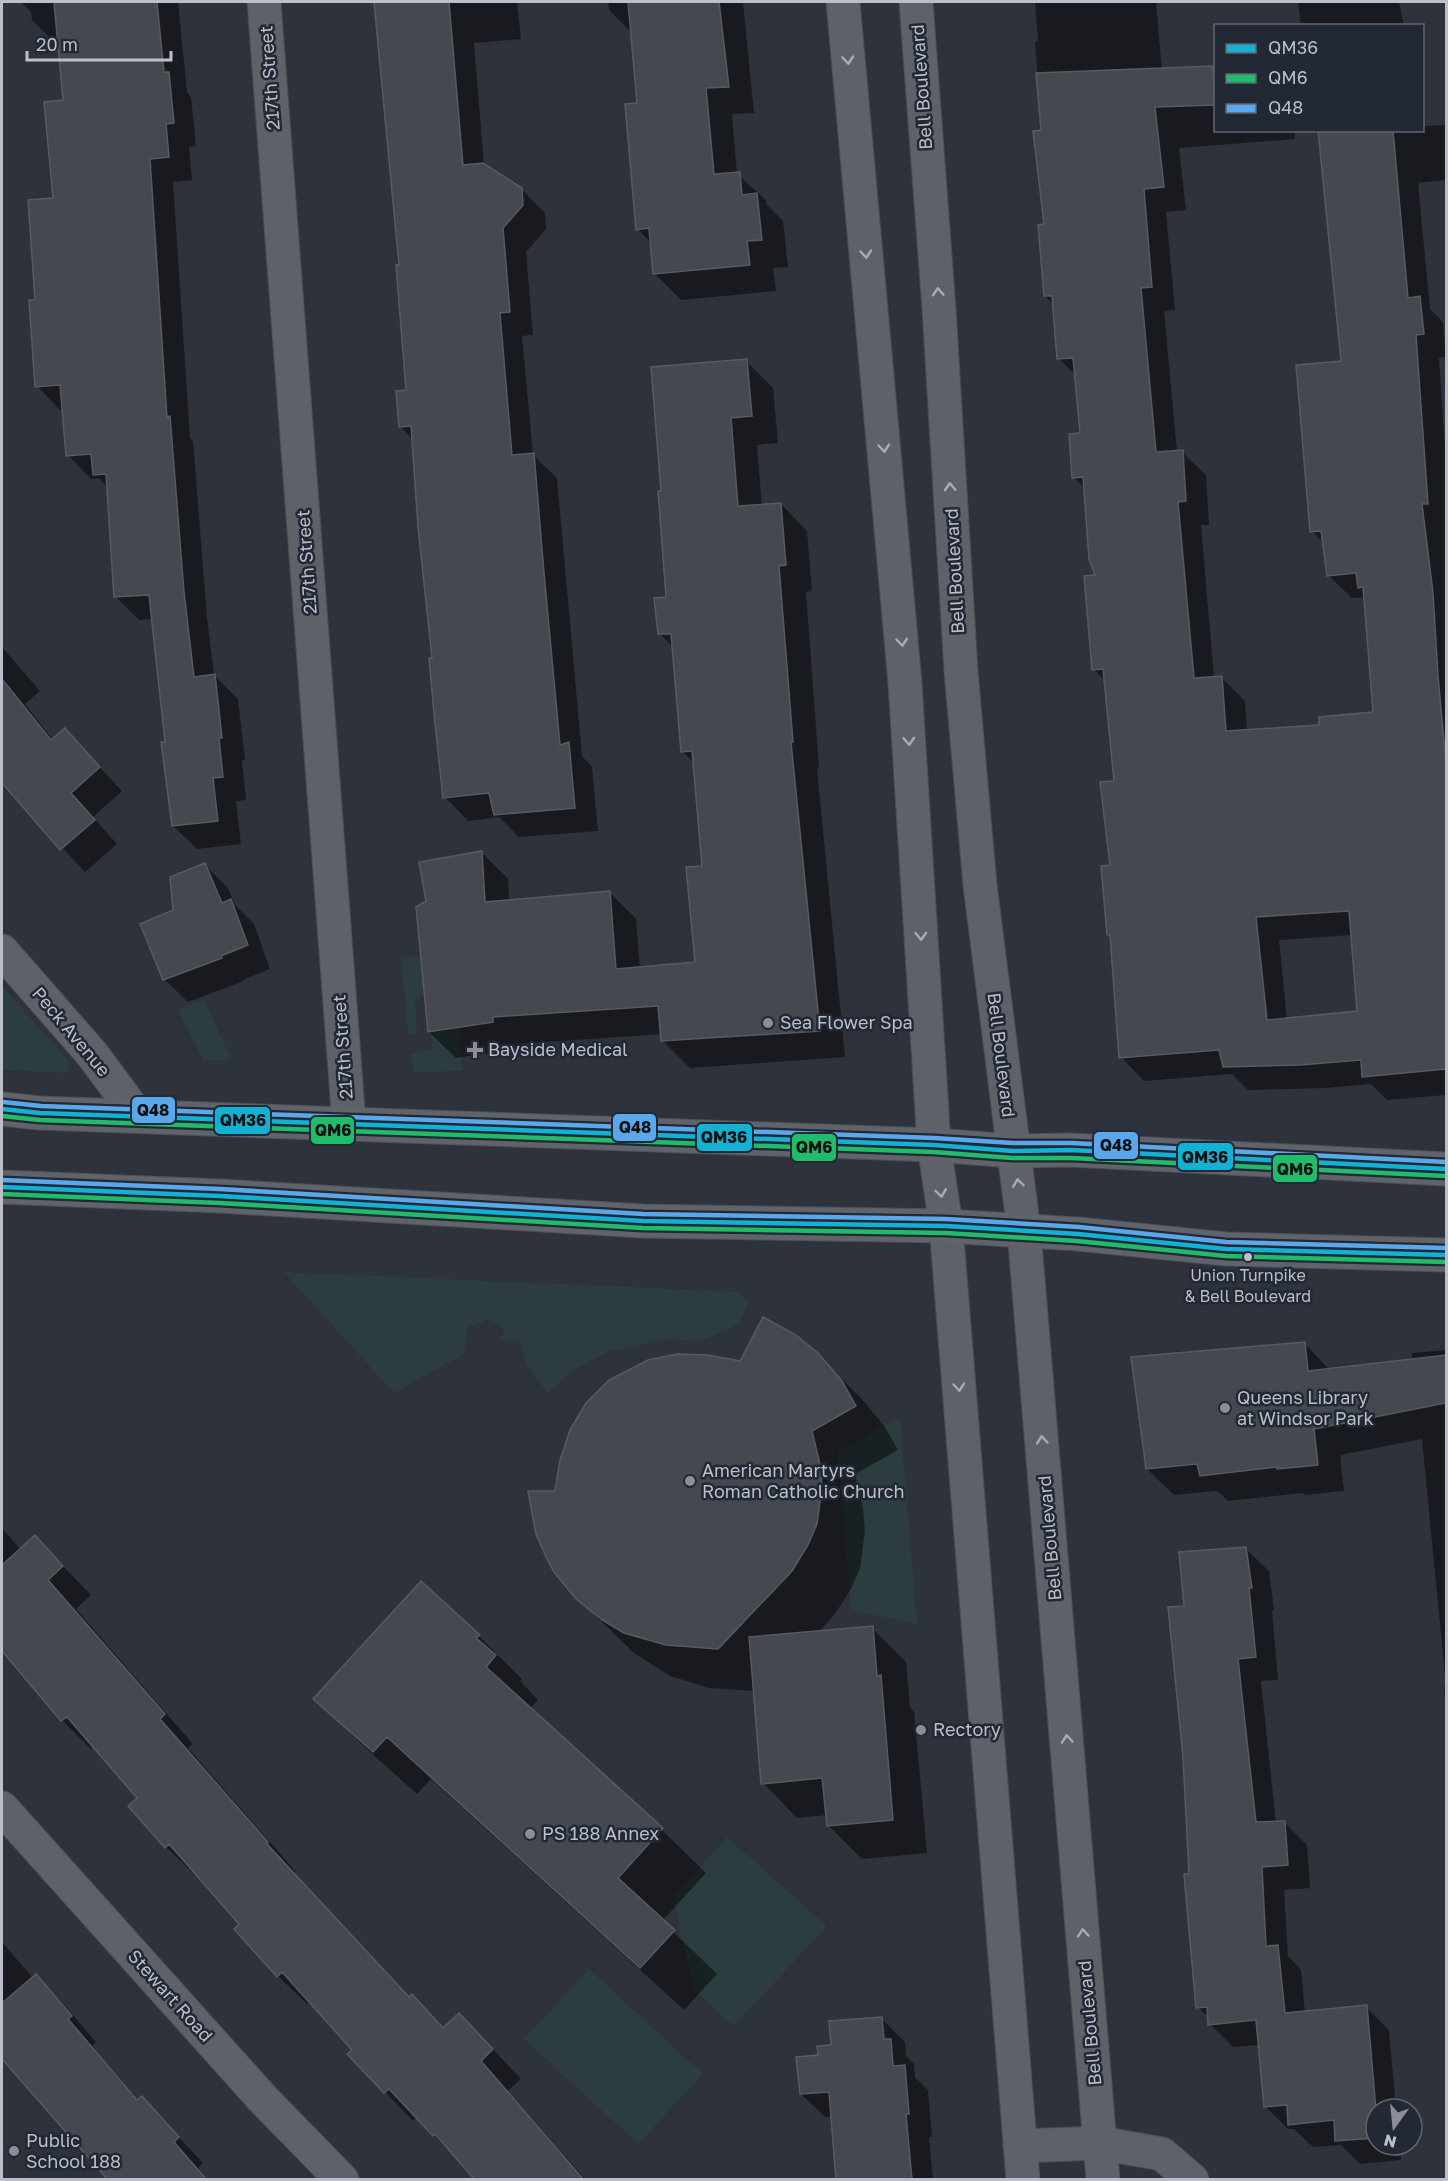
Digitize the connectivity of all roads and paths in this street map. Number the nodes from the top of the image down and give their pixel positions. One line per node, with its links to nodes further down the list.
1 (264, 2): 7 (street, 217th Street)
2 (843, 2): 8 (street, one-way to 8)
3 (916, 2): 9 (street, Bell Boulevard, one-way to 3)
4 (2, 951): 6 (street, Peck Avenue)
5 (2, 1109): 6 (main road)
6 (138, 1116): 7 (main road)
7 (349, 1123): 8 (main road)
8 (934, 1145): 9 (main road); 12 (street, one-way to 12)
9 (1013, 1150): 10 (main road); 13 (street, Bell Boulevard, one-way to 9)
10 (1446, 1169)
11 (2, 1187): 12 (main road)
12 (946, 1226): 13 (main road); 17 (street, one-way to 17)
13 (1024, 1231): 14 (main road); 16 (street, Bell Boulevard, one-way to 13)
14 (1446, 1255)
15 (2, 1808): 18 (street, Stewart Road)
16 (1100, 2143): 17 (street); 20 (street, Bell Boulevard); 21 (street)
17 (1020, 2146): 19 (street)
18 (342, 2180)
19 (1023, 2180)
20 (1103, 2180)
21 (1192, 2180)

